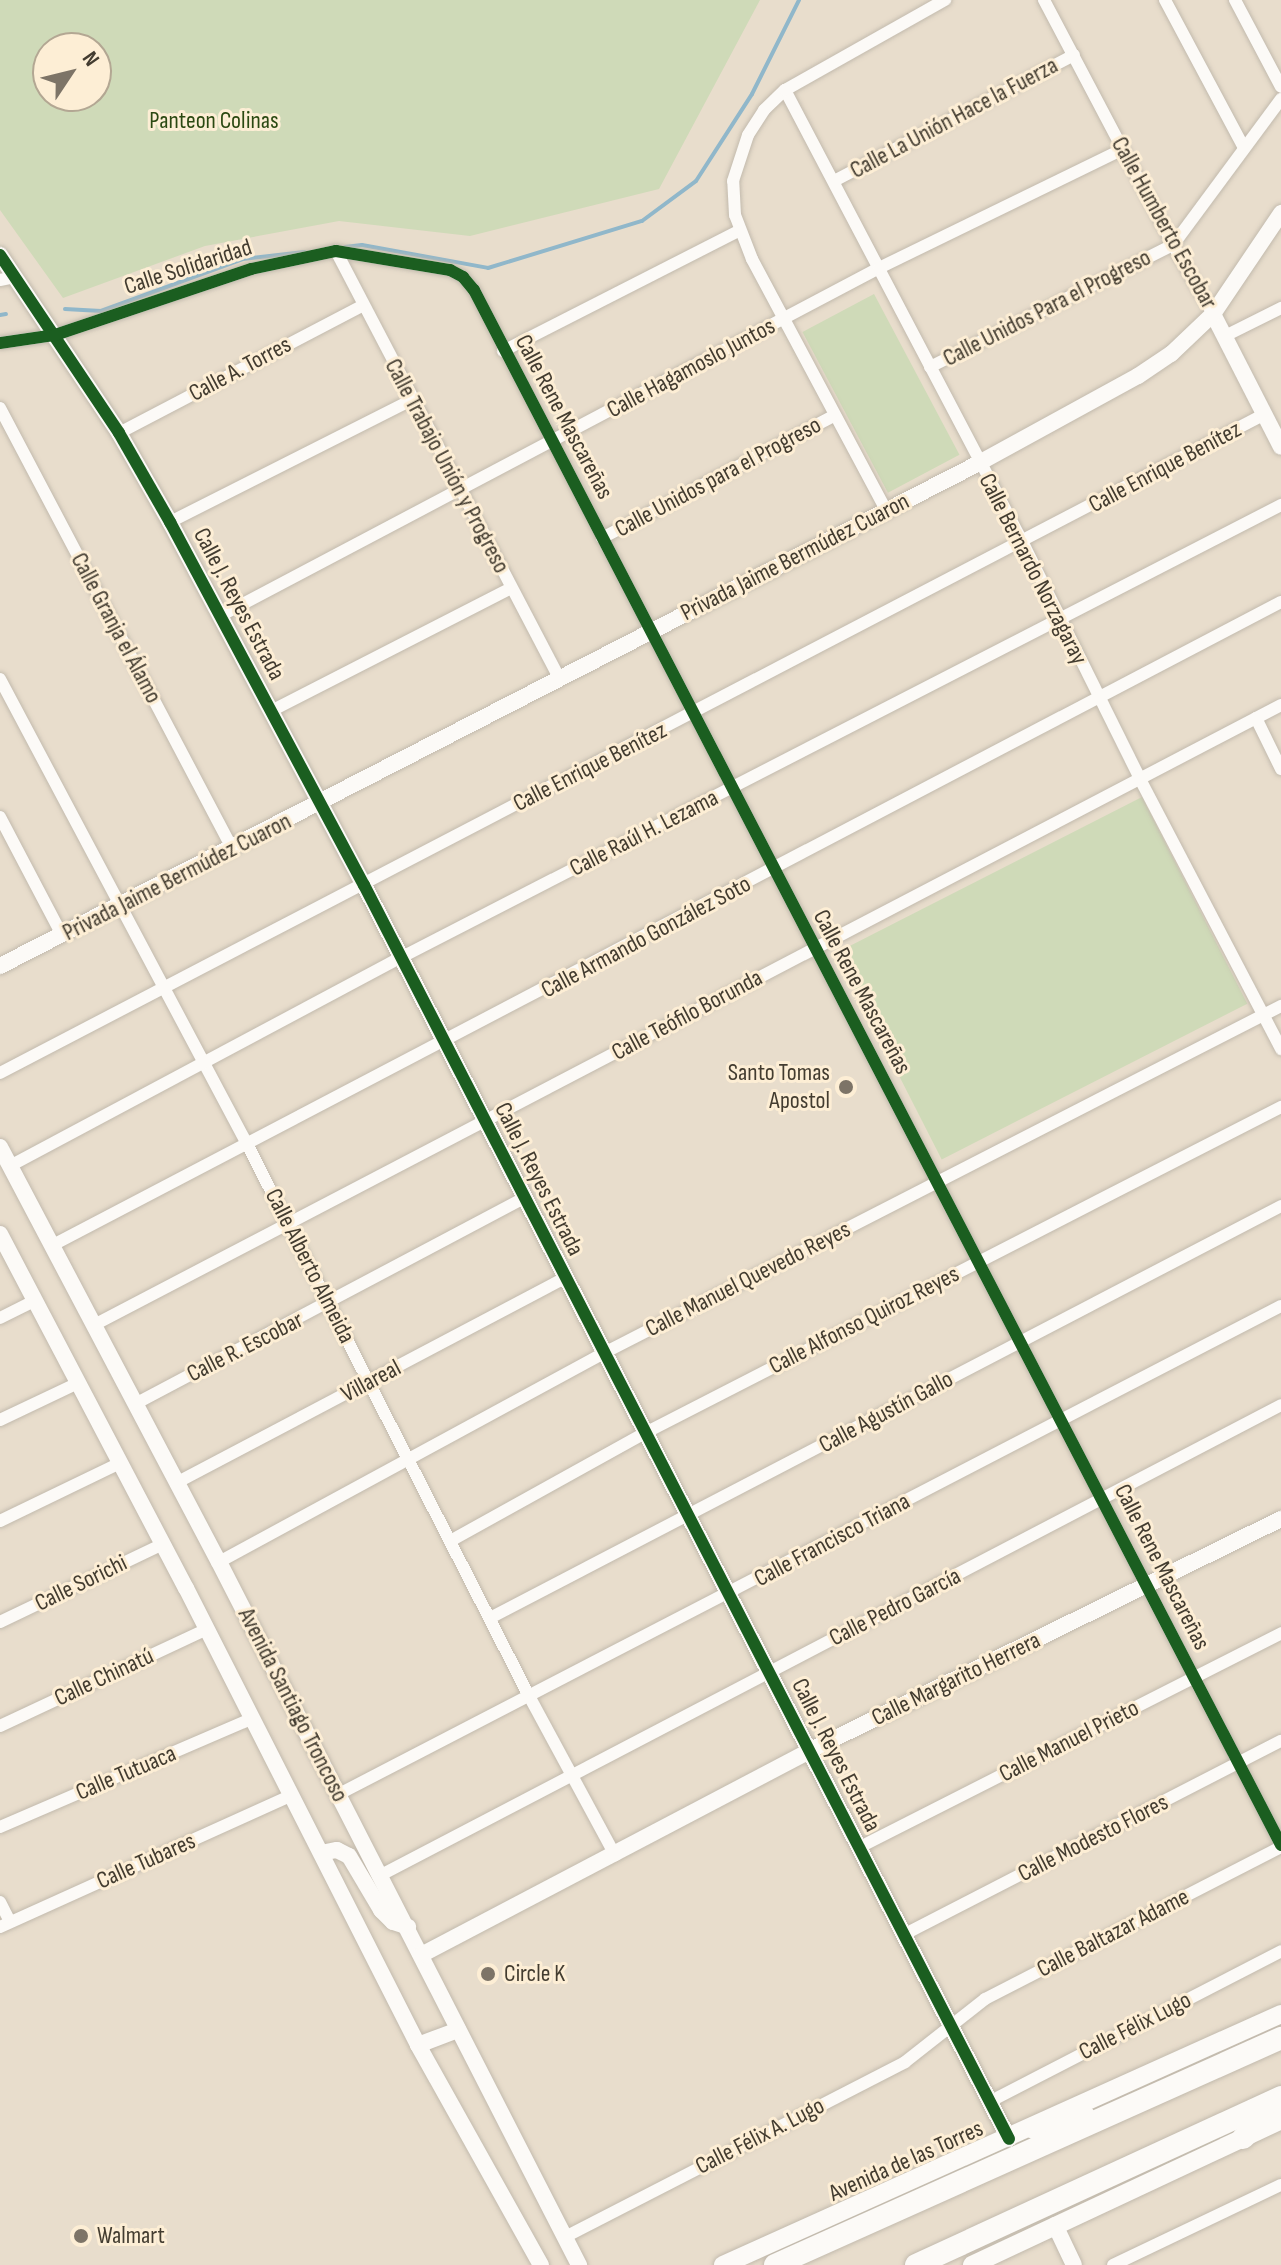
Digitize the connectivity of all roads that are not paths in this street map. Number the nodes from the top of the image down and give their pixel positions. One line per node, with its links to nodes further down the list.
1 (945, 0): 7 (street)
2 (1044, 0): 5 (street, Calle Humberto Escobar)
3 (1165, 0): 9 (street)
4 (1235, 0): 6 (street)
5 (1074, 55): 10 (street, Calle Humberto Escobar); 11 (street, Calle La Unión Hace la Fuerza)
6 (1281, 87)
7 (785, 90): 11 (street, Calle Bernardo Norzagaray); 13 (street)
8 (1281, 99): 9 (street, Calle Unidos Para el Progreso)
9 (1244, 148): 14 (street, Calle Unidos Para el Progreso)
10 (1123, 149): 14 (street, Calle Humberto Escobar); 17 (street, Calle Hagamoslo Juntos)
11 (834, 181): 17 (street, Calle Bernardo Norzagaray)
12 (1281, 213): 21 (street, Privada Jaime Bermúdez Cuaron)
13 (740, 230): 22 (street); 26 (street)
14 (1173, 245): 21 (street, Calle Humberto Escobar); 27 (street, Calle Unidos Para el Progreso)
15 (336, 251): 19 (street, Calle Trabajo Unión y Progreso); 23 (street, Calle Solidaridad); 26 (street, Calle Rene Mascareñas)
16 (0, 255): 18 (street, Calle J. Reyes Estrada)
17 (879, 268): 22 (street, Calle Hagamoslo Juntos); 27 (street, Calle Bernardo Norzagaray)
18 (8, 278): 23 (street, Calle J. Reyes Estrada)
19 (362, 306): 28 (street, Calle Trabajo Unión y Progreso); 32 (street, Calle A. Torres)
20 (1281, 308): 24 (street)
21 (1213, 314): 24 (street, Calle Humberto Escobar); 35 (street, Privada Jaime Bermúdez Cuaron)
22 (783, 319): 30 (street); 33 (street, Calle Hagamoslo Juntos)
23 (55, 335): 25 (street, Calle Solidaridad); 32 (street, Calle J. Reyes Estrada)
24 (1225, 336): 31 (street, Calle Humberto Escobar)
25 (0, 343)
26 (503, 351): 33 (street, Calle Rene Mascareñas)
27 (930, 367): 35 (street, Calle Bernardo Norzagaray)
28 (411, 400): 36 (street, Calle Trabajo Unión y Progreso); 39 (street)
29 (0, 408): 59 (street, Calle Granja el Álamo)
30 (835, 415): 38 (street); 40 (street, Calle Unidos para el Progreso)
31 (1273, 423): 34 (street, Calle Humberto Escobar); 41 (street, Calle Enrique Benítez)
32 (119, 433): 39 (street, Calle J. Reyes Estrada)
33 (551, 442): 36 (street, Calle Hagamoslo Juntos); 40 (street, Calle Rene Mascareñas)
34 (1281, 447)
35 (979, 463): 38 (street, Privada Jaime Bermúdez Cuaron); 41 (street, Calle Bernardo Norzagaray)
36 (459, 490): 42 (street, Calle Trabajo Unión y Progreso); 44 (street, Calle Hagamoslo Juntos)
37 (1281, 505): 45 (street, Calle Raúl H. Lezama)
38 (886, 510): 46 (street, Privada Jaime Bermúdez Cuaron)
39 (170, 522): 44 (street, Calle J. Reyes Estrada)
40 (602, 538): 46 (street, Calle Rene Mascareñas)
41 (1022, 541): 45 (street, Calle Bernardo Norzagaray); 52 (street, Calle Enrique Benítez)
42 (511, 588): 48 (street, Calle Trabajo Unión y Progreso); 51 (street)
43 (1281, 602): 49 (street, Calle Armando González Soto)
44 (220, 616): 51 (street, Calle J. Reyes Estrada)
45 (1058, 617): 49 (street, Calle Bernardo Norzagaray); 56 (street, Calle Raúl H. Lezama)
46 (650, 632): 48 (street, Privada Jaime Bermúdez Cuaron); 52 (street, Calle Rene Mascareñas)
47 (0, 679): 62 (street, Calle Alberto Almeida)
48 (560, 679): 57 (street, Privada Jaime Bermúdez Cuaron)
49 (1100, 699): 55 (street, Calle Bernardo Norzagaray); 60 (street, Calle Armando González Soto)
50 (1281, 705): 53 (street, Calle Teófilo Borunda)
51 (271, 711): 57 (street, Calle J. Reyes Estrada)
52 (693, 714): 56 (street, Calle Rene Mascareñas); 61 (street, Calle Enrique Benítez)
53 (1256, 718): 54 (street); 55 (street, Calle Teófilo Borunda)
54 (1281, 769)
55 (1140, 779): 64 (street, Calle Teófilo Borunda); 69 (street, Calle Bernardo Norzagaray)
56 (732, 789): 60 (street, Calle Rene Mascareñas); 65 (street, Calle Raúl H. Lezama)
57 (320, 804): 59 (street, Privada Jaime Bermúdez Cuaron); 61 (street, Calle J. Reyes Estrada)
58 (0, 817): 63 (street)
59 (232, 848): 62 (street, Privada Jaime Bermúdez Cuaron)
60 (773, 870): 64 (street, Calle Rene Mascareñas); 70 (street, Calle Armando González Soto)
61 (364, 885): 65 (street, Calle J. Reyes Estrada); 67 (street, Calle Enrique Benítez)
62 (118, 907): 63 (street, Privada Jaime Bermúdez Cuaron); 67 (street, Calle Alberto Almeida)
63 (62, 935): 66 (street, Privada Jaime Bermúdez Cuaron)
64 (814, 948): 75 (street, Calle Teófilo Borunda); 79 (street, Calle Rene Mascareñas)
65 (400, 958): 70 (street, Calle J. Reyes Estrada); 72 (street, Calle Raúl H. Lezama)
66 (0, 966)
67 (164, 989): 72 (street, Calle Alberto Almeida); 73 (street, Calle Enrique Benítez)
68 (1281, 1006): 69 (street, Calle Manuel Quevedo Reyes)
69 (1263, 1016): 71 (street, Calle Bernardo Norzagaray); 79 (street, Calle Manuel Quevedo Reyes)
70 (444, 1043): 75 (street, Calle J. Reyes Estrada); 76 (street, Calle Armando González Soto)
71 (1281, 1049)
72 (204, 1065): 76 (street, Calle Alberto Almeida); 78 (street, Calle Raúl H. Lezama)
73 (0, 1073)
74 (1281, 1107): 85 (street, Calle Alfonso Quiroz Reyes)
75 (485, 1123): 80 (street, Calle J. Reyes Estrada); 82 (street, Calle Teófilo Borunda)
76 (247, 1144): 82 (street, Calle Alberto Almeida); 84 (street, Calle Armando González Soto)
77 (0, 1147): 78 (street, Avenida Santiago Troncoso)
78 (10, 1166): 84 (street, Avenida Santiago Troncoso)
79 (936, 1181): 85 (street, Calle Rene Mascareñas); 93 (street, Calle Manuel Quevedo Reyes)
80 (522, 1199): 86 (street, Calle J. Reyes Estrada); 88 (street, Calle R. Escobar)
81 (1281, 1206): 92 (street, Calle Agustín Gallo)
82 (287, 1221): 88 (street, Calle Alberto Almeida); 91 (street, Calle Teófilo Borunda)
83 (0, 1234): 87 (street, Avenida Santiago Troncoso)
84 (51, 1246): 91 (street, Avenida Santiago Troncoso)
85 (978, 1260): 92 (street, Calle Rene Mascareñas); 100 (street, Calle Alfonso Quiroz Reyes)
86 (565, 1278): 93 (street, Calle J. Reyes Estrada); 94 (street, Villareal)
87 (36, 1300): 90 (street); 95 (street, Avenida Santiago Troncoso)
88 (329, 1303): 94 (street, Calle Alberto Almeida); 96 (street, Calle R. Escobar)
89 (1281, 1306): 99 (street, Calle Francisco Triana)
90 (0, 1318)
91 (94, 1325): 96 (street, Avenida Santiago Troncoso)
92 (1020, 1342): 99 (street, Calle Rene Mascareñas); 105 (street, Calle Agustín Gallo)
93 (604, 1353): 100 (street, Calle J. Reyes Estrada); 101 (street, Calle Manuel Quevedo Reyes)
94 (370, 1382): 101 (street, Calle Alberto Almeida); 103 (street, Villareal)
95 (78, 1383): 98 (street); 102 (street, Avenida Santiago Troncoso)
96 (135, 1404): 103 (street, Avenida Santiago Troncoso)
97 (1281, 1405): 104 (street, Calle Pedro García)
98 (0, 1420)
99 (1061, 1420): 104 (street, Calle Rene Mascareñas); 112 (street, Calle Francisco Triana)
100 (645, 1433): 105 (street, Calle J. Reyes Estrada); 108 (street, Calle Alfonso Quiroz Reyes)
101 (412, 1460): 108 (street, Calle Alberto Almeida); 110 (street, Calle Manuel Quevedo Reyes)
102 (120, 1463): 107 (street); 109 (street, Avenida Santiago Troncoso)
103 (176, 1483): 110 (street, Avenida Santiago Troncoso)
104 (1103, 1500): 111 (street, Calle Rene Mascareñas); 117 (street, Calle Pedro García)
105 (686, 1516): 112 (street, Calle J. Reyes Estrada); 113 (street, Calle Agustín Gallo)
106 (1281, 1519): 111 (street, Calle Margarito Herrera)
107 (0, 1521)
108 (452, 1540): 113 (street, Calle Alberto Almeida)
109 (163, 1544): 114 (street, Calle Sorichi); 115 (street, Avenida Santiago Troncoso)
110 (219, 1562): 126 (street, Avenida Santiago Troncoso)
111 (1148, 1587): 118 (street, Calle Rene Mascareñas); 123 (street, Calle Margarito Herrera)
112 (728, 1594): 117 (street, Calle J. Reyes Estrada); 119 (street, Calle Francisco Triana)
113 (490, 1618): 119 (street, Calle Alberto Almeida)
114 (0, 1622)
115 (207, 1629): 120 (street, Avenida Santiago Troncoso); 121 (street, Calle Chinatú)
116 (1281, 1633): 118 (street, Calle Manuel Prieto)
117 (769, 1672): 123 (street, Calle J. Reyes Estrada); 125 (street, Calle Pedro García)
118 (1194, 1678): 124 (street, Calle Rene Mascareñas); 130 (street, Calle Manuel Prieto)
119 (529, 1696): 125 (street, Calle Alberto Almeida); 126 (street, Calle Francisco Triana)
120 (253, 1718): 127 (street, Avenida Santiago Troncoso); 128 (street, Calle Tutuaca)
121 (0, 1726)
122 (1281, 1741): 124 (street, Calle Modesto Flores)
123 (809, 1751): 130 (street, Calle J. Reyes Estrada); 132 (street, Calle Margarito Herrera)
124 (1238, 1764): 129 (street, Calle Rene Mascareñas); 137 (street, Calle Modesto Flores)
125 (574, 1776): 132 (street, Calle Alberto Almeida); 133 (street, Calle Pedro García)
126 (339, 1794): 133 (street, Avenida Santiago Troncoso)
127 (292, 1795): 131 (street, Avenida Santiago Troncoso); 135 (street, Calle Tubares)
128 (0, 1827)
129 (1281, 1846): 141 (street, Calle Baltazar Adame)
130 (858, 1848): 137 (street, Calle J. Reyes Estrada)
131 (321, 1853): 136 (street); 144 (street, Avenida Santiago Troncoso)
132 (615, 1855): 139 (street, Calle Margarito Herrera)
133 (381, 1875): 136 (street, Avenida Santiago Troncoso)
134 (0, 1902): 135 (street)
135 (5, 1925)
136 (408, 1927): 139 (street, Avenida Santiago Troncoso)
137 (905, 1934): 141 (street, Calle J. Reyes Estrada)
138 (1281, 1951): 146 (street, Calle Félix Lugo)
139 (421, 1955): 142 (street, Avenida Santiago Troncoso)
140 (1281, 2014): 149 (main road, Avenida de las Torres)
141 (951, 2028): 146 (street, Calle J. Reyes Estrada); 154 (street, Calle Félix A. Lugo)
142 (458, 2030): 144 (street); 154 (street, Avenida Santiago Troncoso)
143 (1281, 2038): 147 (highway, Avenida de las Torres)
144 (418, 2045): 155 (street, Avenida Santiago Troncoso)
145 (1281, 2100): 150 (highway); 159 (highway)
146 (989, 2102): 151 (street, Calle J. Reyes Estrada)
147 (1126, 2109): 149 (highway); 158 (highway, Avenida de las Torres)
148 (1281, 2120): 150 (main road)
149 (1034, 2128): 151 (main road, Avenida de las Torres)
150 (1243, 2138): 153 (main road)
151 (1009, 2139): 157 (main road, Avenida de las Torres)
152 (1281, 2185): 162 (street)
153 (1055, 2225): 160 (main road); 161 (street)
154 (565, 2237): 156 (street, Avenida Santiago Troncoso)
155 (540, 2264)
156 (579, 2265)
157 (723, 2265)
158 (775, 2265)
159 (916, 2265)
160 (972, 2265)
161 (1074, 2265)
162 (1113, 2265)

